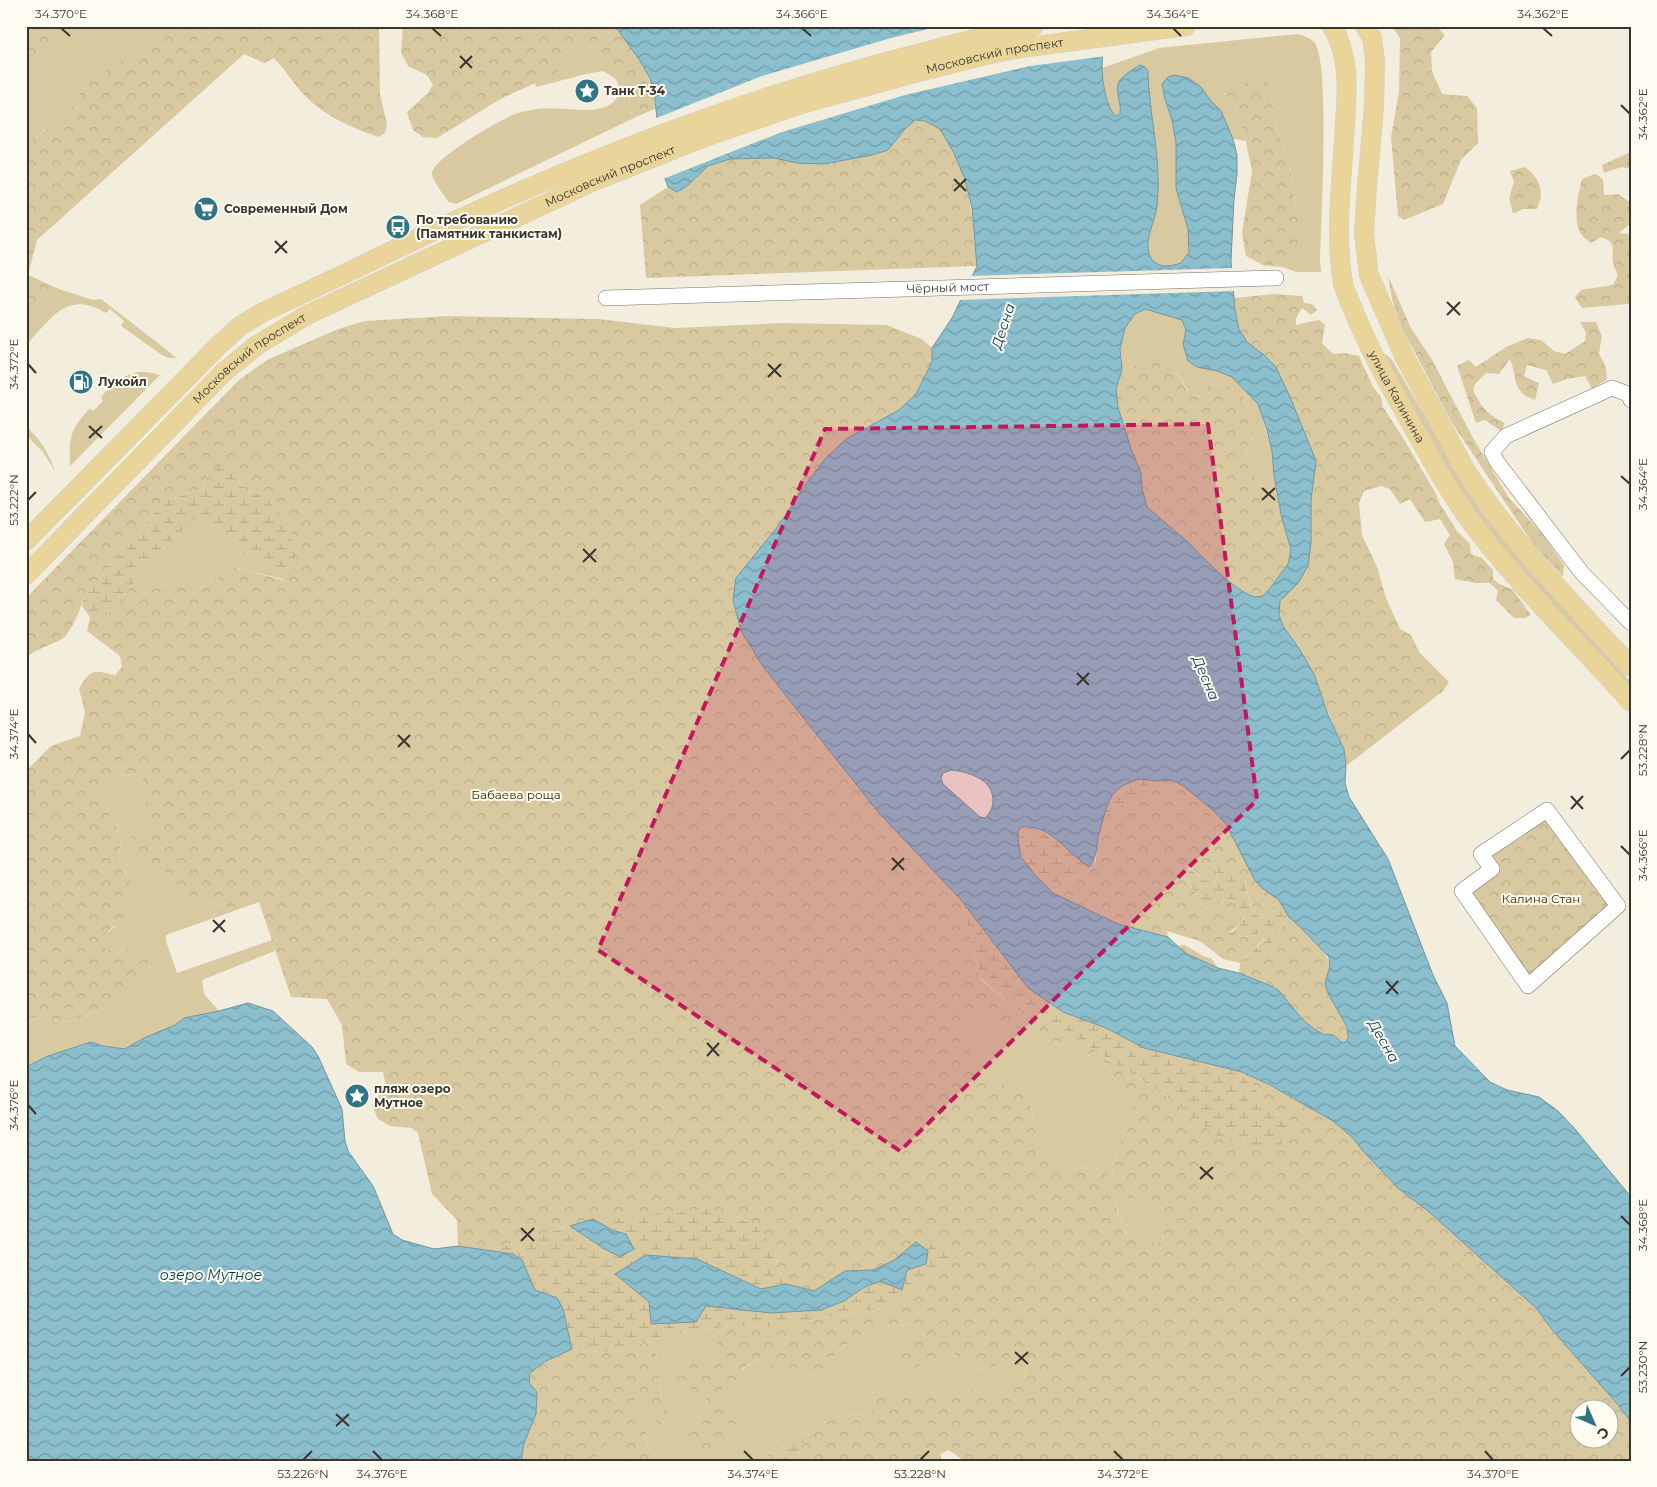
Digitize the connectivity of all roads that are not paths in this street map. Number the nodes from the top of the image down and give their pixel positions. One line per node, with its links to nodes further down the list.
1 (1034, 26): 8 (main road, Московский проспект)
2 (1186, 26): 9 (main road, Московский проспект)
3 (1332, 26): 12 (main road, улица Калинина)
4 (1365, 26): 11 (main road, улица Калинина)
5 (1273, 278): 6 (street, Чёрный мост)
6 (606, 298)
7 (1631, 400): 10 (street)
8 (26, 541)
9 (26, 575)
10 (1631, 623)
11 (1631, 667)
12 (1631, 702)
13 (1618, 906): 13 (street)

